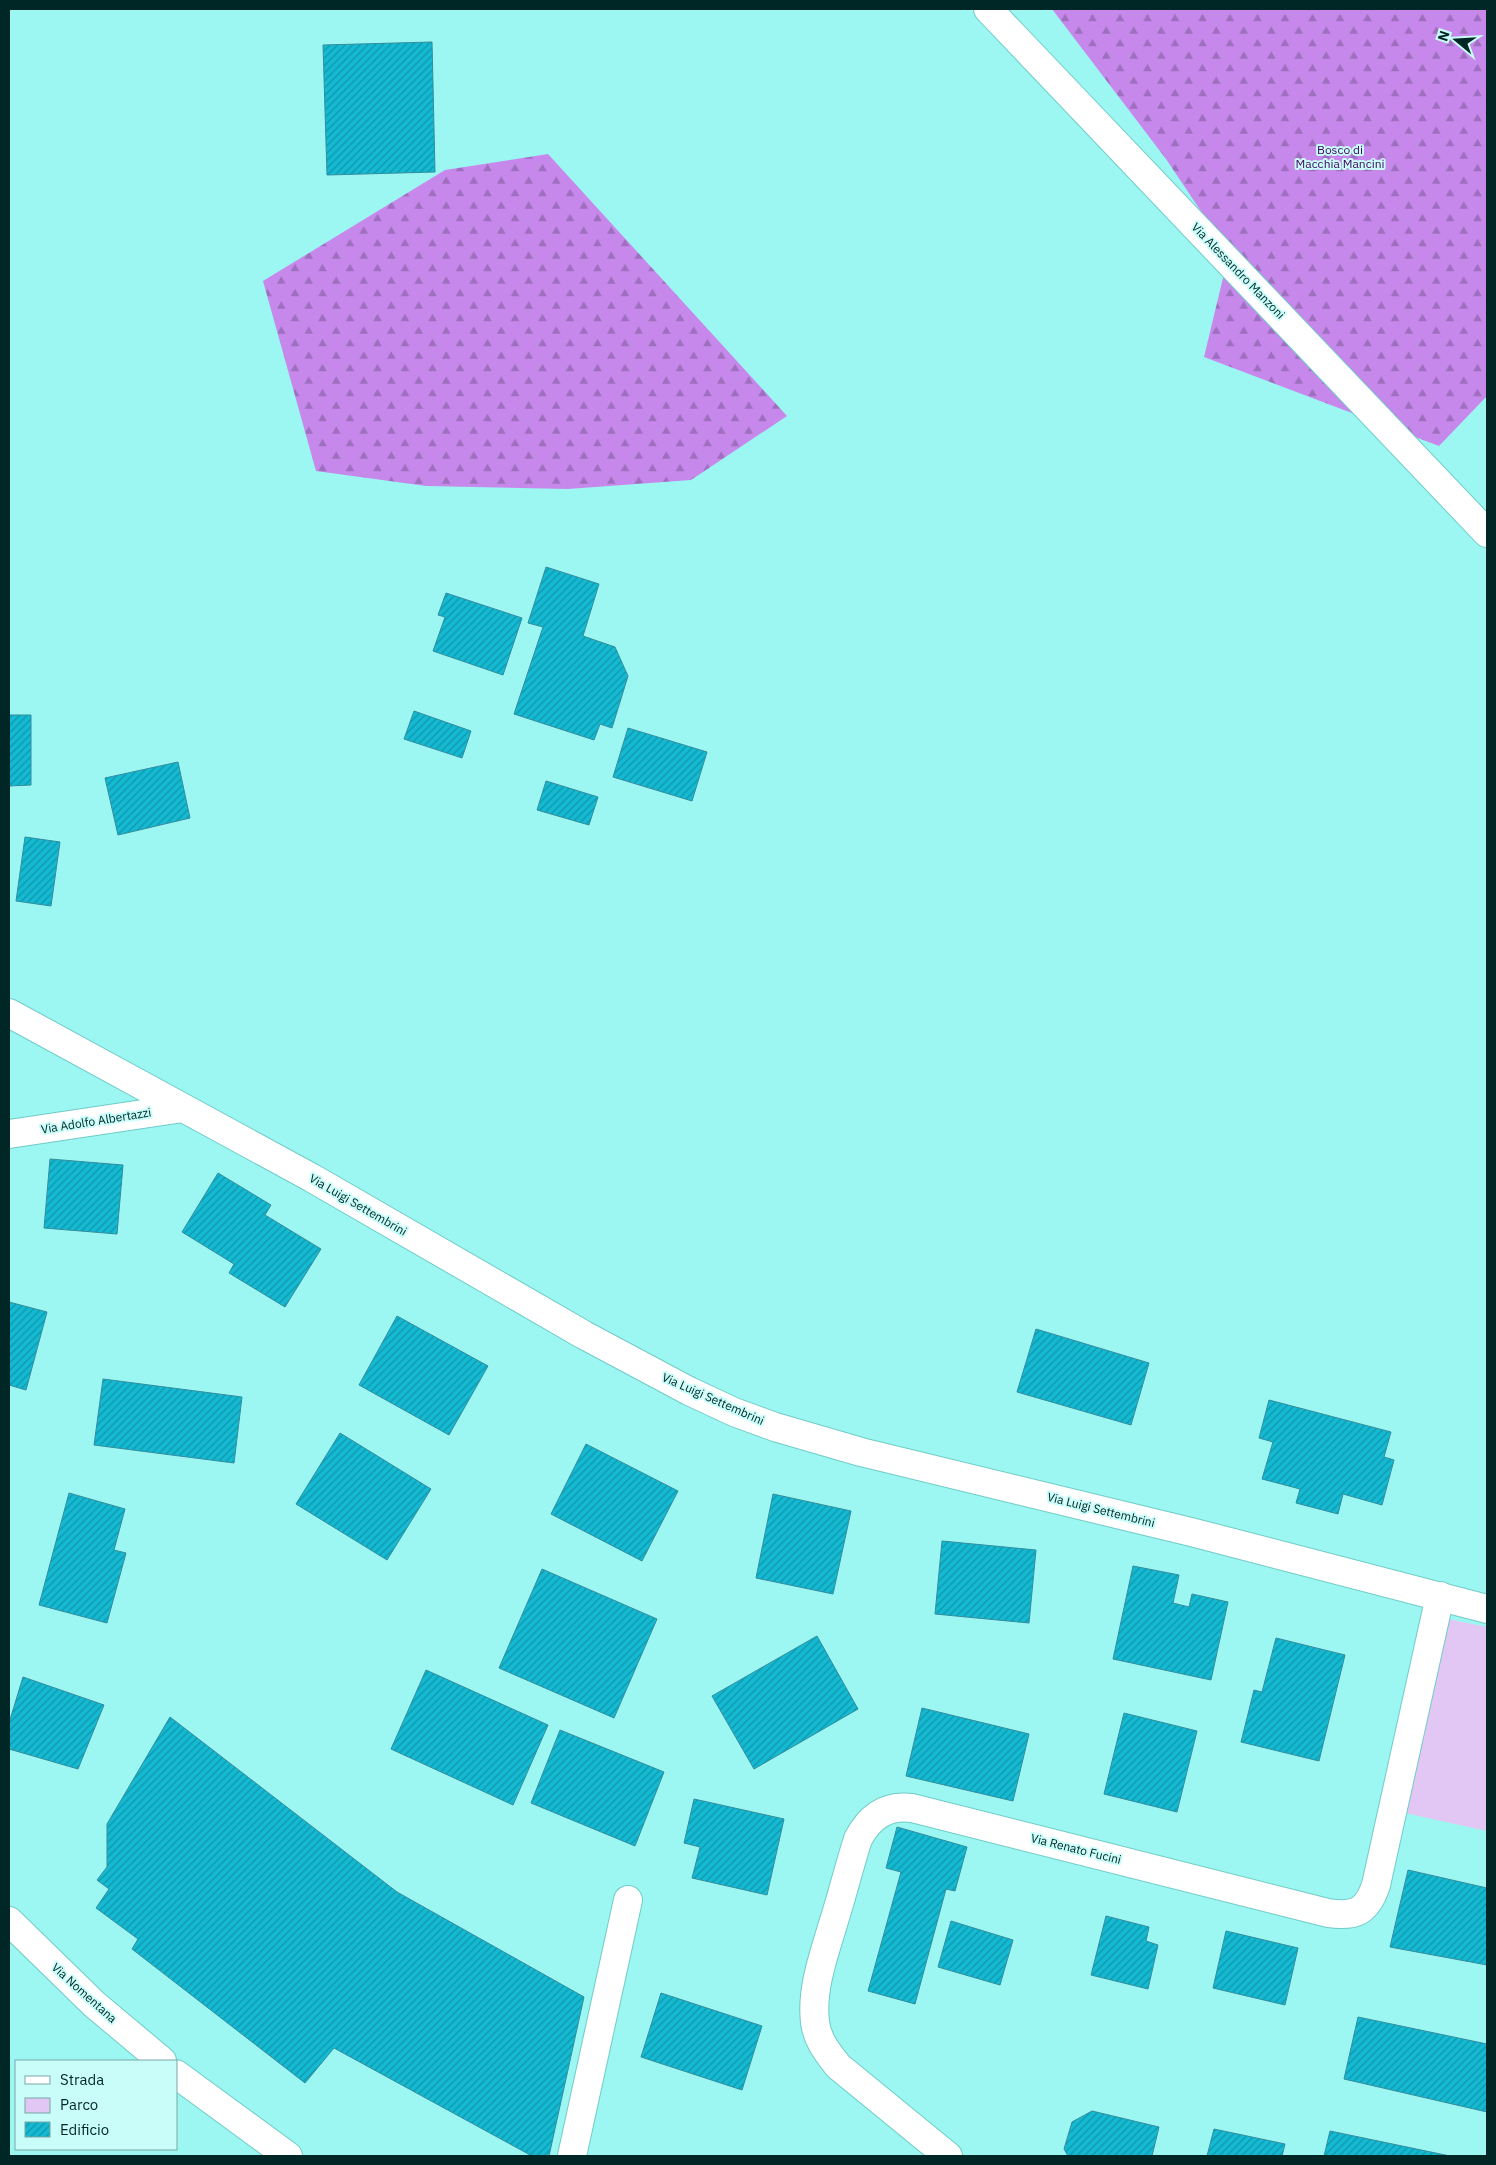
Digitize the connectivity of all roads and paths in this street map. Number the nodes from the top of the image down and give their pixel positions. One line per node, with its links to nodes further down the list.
1 (988, 9): 2 (street, Via Alessandro Manzoni)
2 (1487, 533)
3 (9, 1013): 4 (street, Via Luigi Settembrini)
4 (183, 1108): 5 (street, Via Adolfo Albertazzi); 6 (street, Via Luigi Settembrini)
5 (9, 1134)
6 (1440, 1596): 7 (street, Via Luigi Settembrini); 14 (street, Via Renato Fucini)
7 (1487, 1608)
8 (628, 1900): 13 (street)
9 (9, 1921): 10 (street, Via Nomentana)
10 (161, 2060)
11 (178, 2075): 12 (street)
12 (288, 2156)
13 (572, 2156)
14 (948, 2156)

